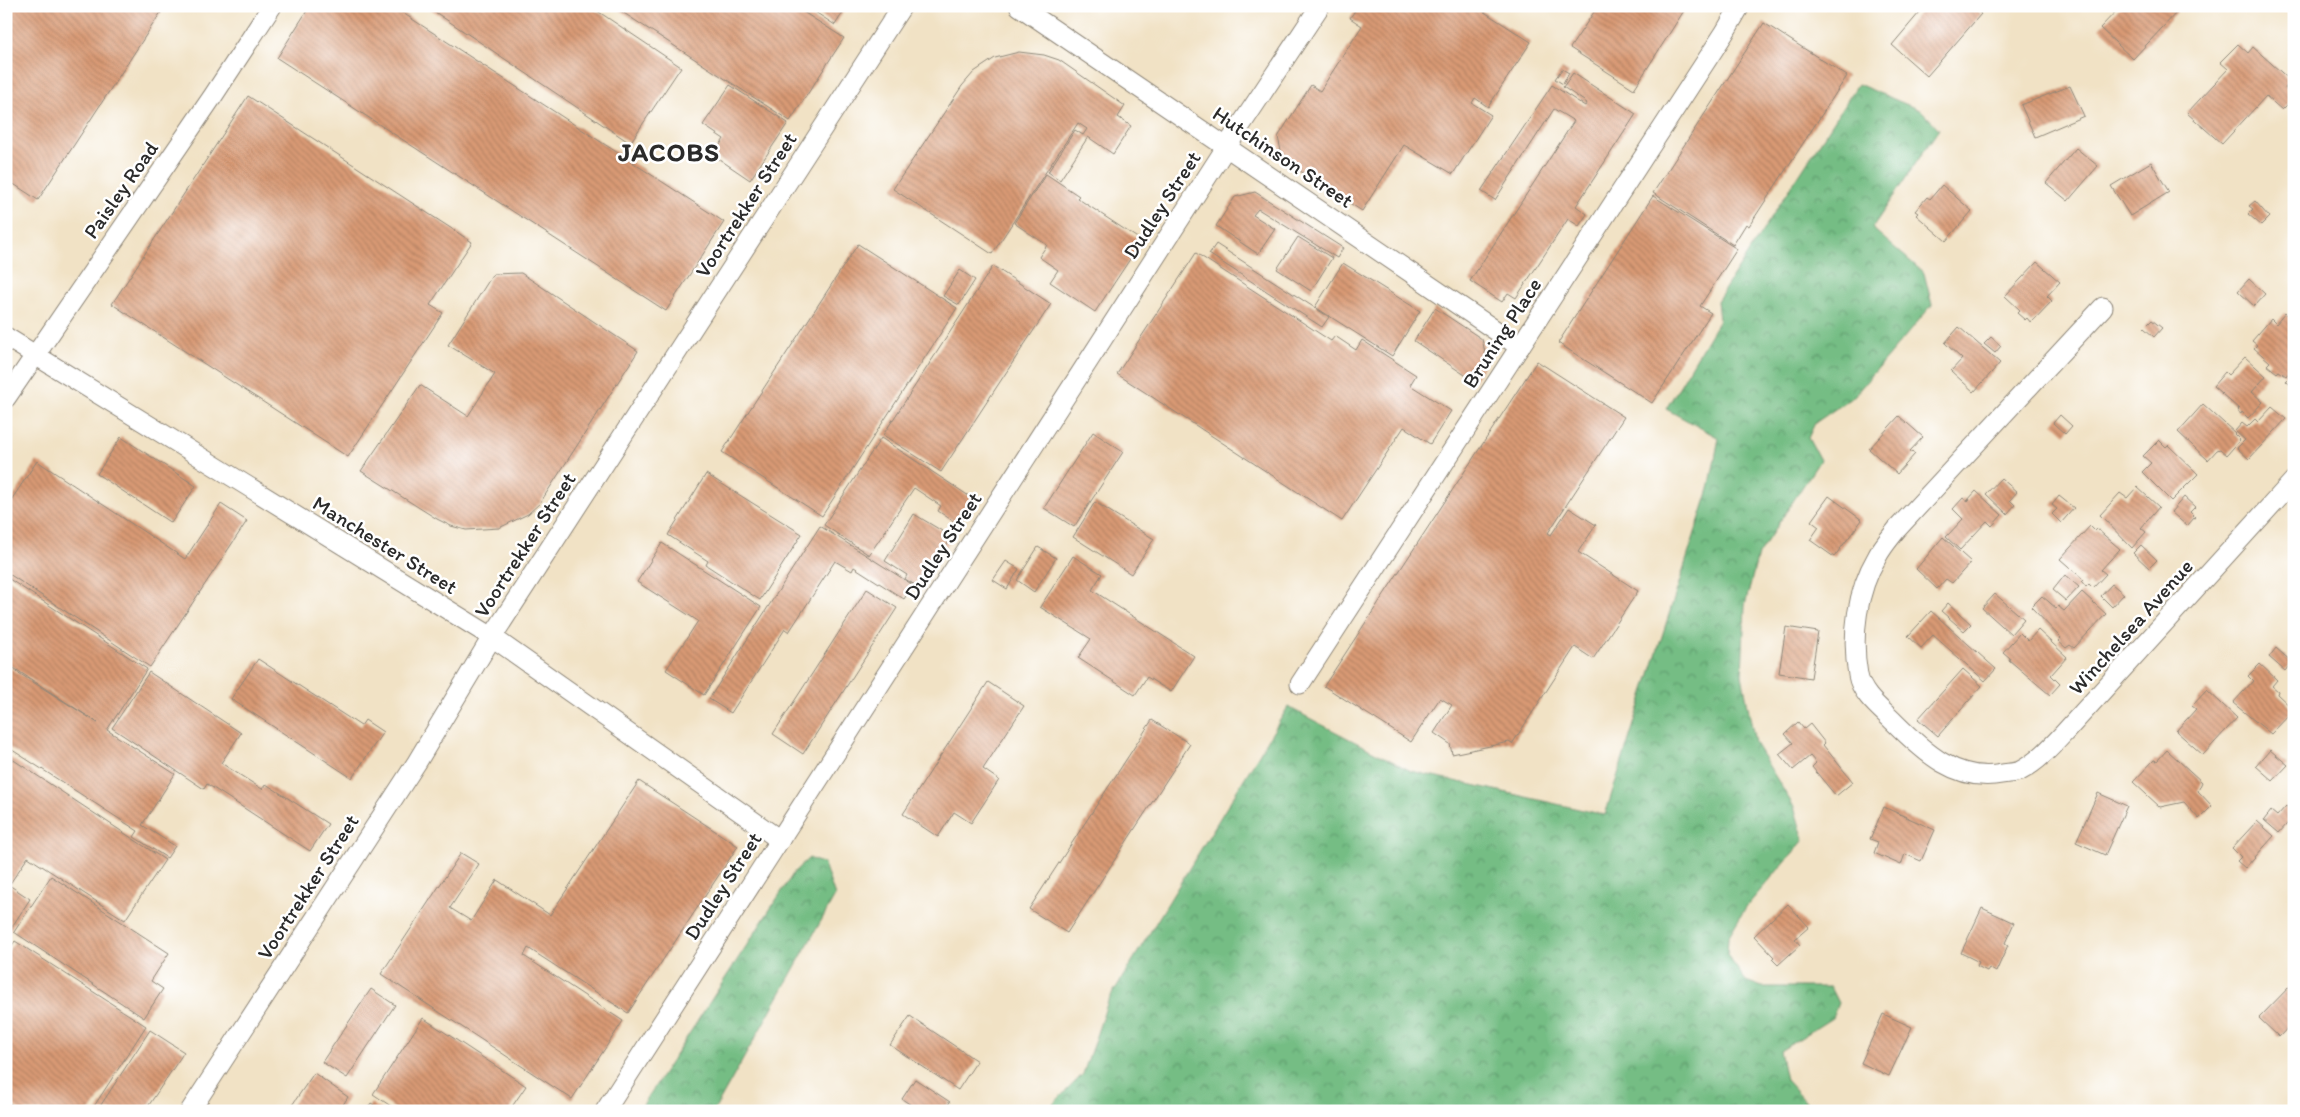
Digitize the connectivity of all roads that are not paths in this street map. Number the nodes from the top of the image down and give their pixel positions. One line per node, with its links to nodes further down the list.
1 (272, 6): 10 (street, Paisley Road)
2 (902, 6): 13 (street, Voortrekker Street)
3 (1019, 6): 6 (street, Hutchinson Street)
4 (1320, 6): 6 (street, Dudley Street)
5 (1740, 6): 9 (street, Bruning Place)
6 (1227, 146): 9 (street, Hutchinson Street); 15 (street, Dudley Street)
7 (2103, 307): 12 (street, Winchelsea Avenue)
8 (6, 338): 10 (street, Manchester Street)
9 (1520, 347): 14 (street, Bruning Place)
10 (34, 356): 11 (street, Paisley Road); 13 (street, Manchester Street)
11 (6, 398)
12 (2294, 480)
13 (492, 637): 15 (street, Manchester Street); 16 (street, Voortrekker Street)
14 (1300, 684)
15 (780, 840): 17 (street, Dudley Street)
16 (190, 1111)
17 (605, 1111)

